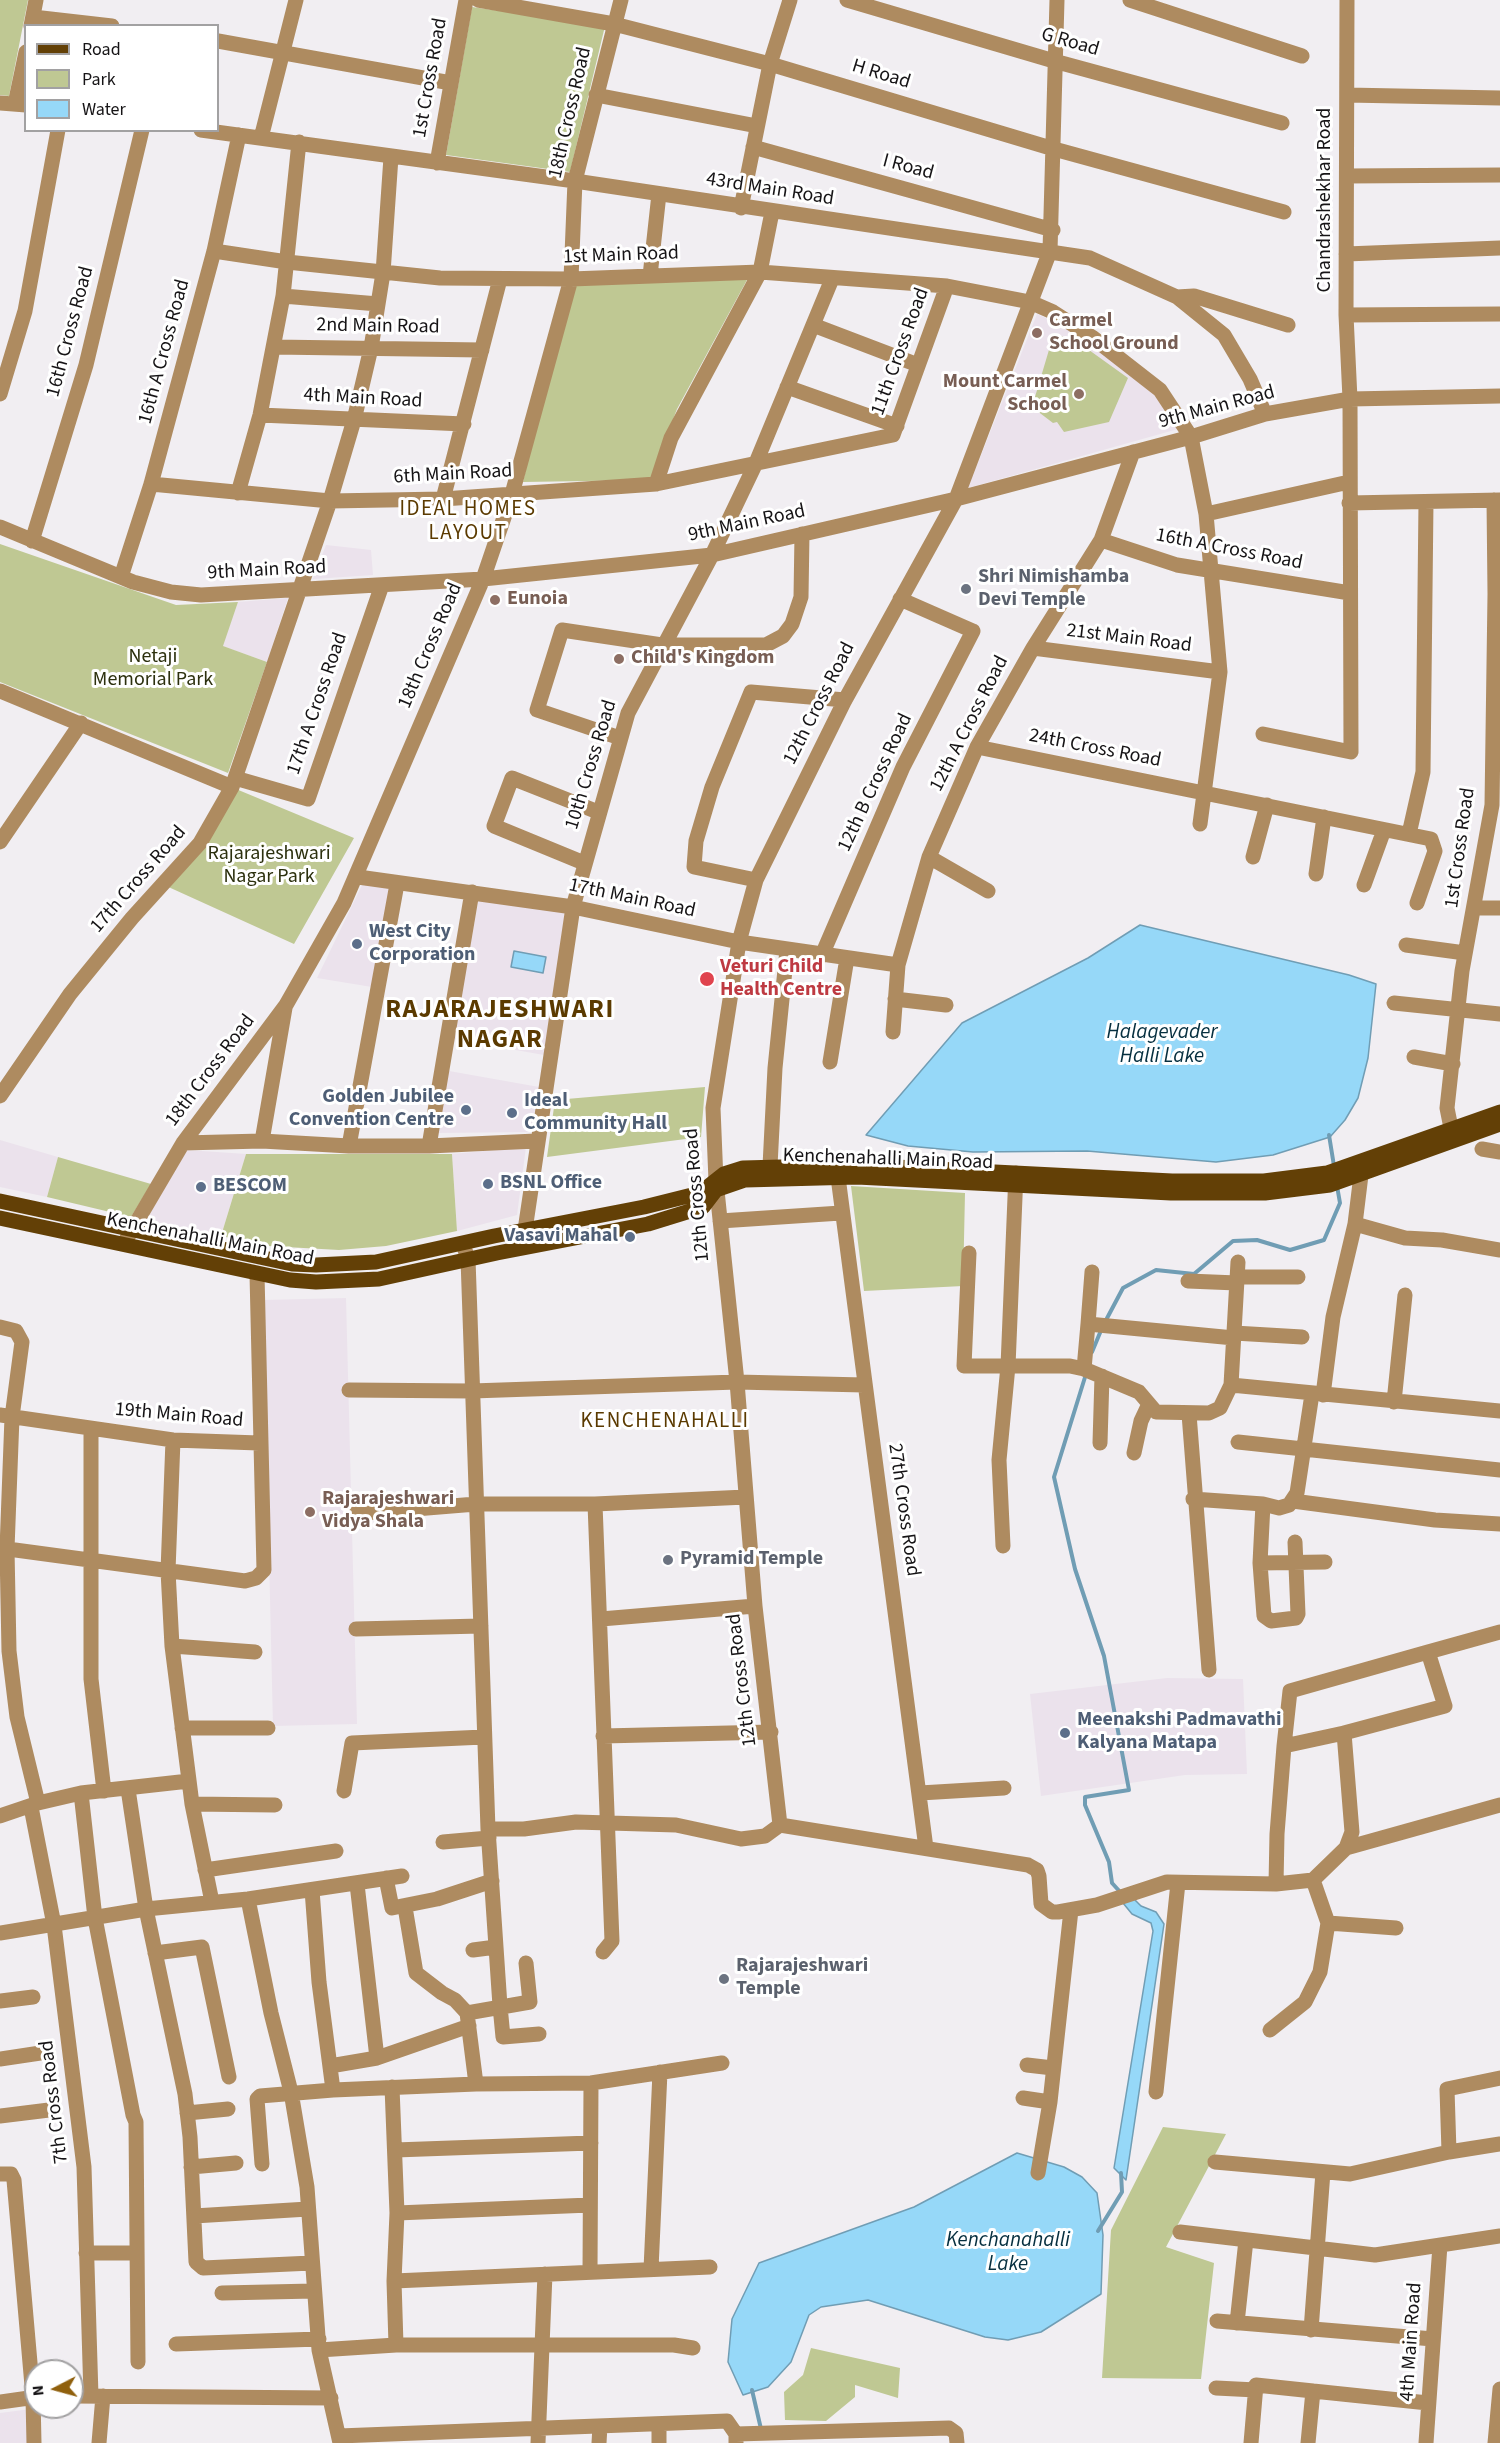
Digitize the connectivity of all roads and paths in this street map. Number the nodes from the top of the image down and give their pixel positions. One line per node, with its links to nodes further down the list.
1 (36, 0): 11 (street)
2 (296, 0): 15 (street)
3 (466, 0): 20 (street, 1st Cross Road)
4 (478, 0): 13 (street, H Road)
5 (621, 0): 13 (street, 18th Cross Road)
6 (790, 0): 19 (street)
7 (847, 0): 18 (street, G Road)
8 (1057, 0): 18 (street, 12th Cross Road)
9 (1130, 0): 16 (street)
10 (1347, 0): 22 (street, Chandrashekhar Road)
11 (32, 21): 12 (street)
12 (80, 24)
13 (615, 24): 19 (street, H Road); 21 (street, 18th Cross Road)
14 (219, 41): 15 (street)
15 (282, 54): 20 (street); 31 (street)
16 (1302, 56)
17 (24, 60): 24 (street)
18 (1054, 61): 25 (street, G Road); 34 (street, 12th Cross Road)
19 (770, 64): 26 (street); 34 (street, H Road)
20 (451, 83): 36 (street, 1st Cross Road)
21 (596, 95): 26 (street); 39 (street, 18th Cross Road)
22 (1347, 95): 23 (street); 38 (street, Chandrashekhar Road)
23 (1500, 98)
24 (13, 104)
25 (1282, 123)
26 (758, 126): 33 (street)
27 (58, 132): 70 (street)
28 (142, 132): 96 (street, 16th Cross Road)
29 (216, 132): 30 (street, 43rd Main Road)
30 (239, 135): 31 (street, 43rd Main Road); 46 (street, 16th A Cross Road)
31 (261, 138): 32 (street, 43rd Main Road)
32 (298, 142): 35 (street, 43rd Main Road); 49 (street)
33 (753, 147): 41 (street); 44 (street, I Road)
34 (1054, 149): 43 (street, H Road); 44 (street, 12th Cross Road)
35 (391, 156): 36 (street, 43rd Main Road); 51 (street, 17th Cross Road)
36 (437, 163): 39 (street, 43rd Main Road)
37 (1500, 175): 38 (street)
38 (1347, 176): 48 (street, Chandrashekhar Road)
39 (575, 181): 40 (street, 43rd Main Road); 54 (street, 18th Cross Road)
40 (659, 194): 41 (street, 43rd Main Road); 52 (street)
41 (741, 208): 42 (street, 43rd Main Road)
42 (772, 212): 47 (street, 43rd Main Road); 50 (street)
43 (1284, 212)
44 (1053, 230): 47 (street, 12th Cross Road)
45 (1500, 248): 48 (street)
46 (214, 251): 49 (street, 1st Main Road); 82 (street, 16th A Cross Road)
47 (1050, 252): 58 (street, 43rd Main Road); 59 (street, 12th Cross Road)
48 (1346, 254): 62 (street, Chandrashekhar Road)
49 (286, 262): 51 (street, 1st Main Road); 57 (street)
50 (760, 272): 52 (street, 1st Main Road); 55 (street, 1st Main Road); 83 (street)
51 (383, 273): 53 (street, 1st Main Road); 60 (street, 17th Cross Road)
52 (650, 276): 54 (street, 1st Main Road)
53 (500, 279): 54 (street, 1st Main Road); 67 (street)
54 (572, 279): 85 (street, 18th Cross Road)
55 (832, 279): 56 (street, 1st Main Road); 64 (street, 10th Cross Road)
56 (947, 286): 59 (street, 1st Main Road); 68 (street, 11th Cross Road)
57 (283, 296): 60 (street); 65 (street)
58 (1177, 297): 63 (street); 73 (street, 43rd Main Road)
59 (1030, 302): 78 (street); 87 (street, 12th Cross Road)
60 (378, 304): 66 (street, 17th Cross Road)
61 (1500, 314): 62 (street)
62 (1346, 315): 72 (street, Chandrashekhar Road)
63 (1288, 325)
64 (813, 326): 68 (street); 69 (street, 10th Cross Road)
65 (274, 347): 66 (street, 2nd Main Road); 74 (street)
66 (371, 348): 67 (street, 2nd Main Road); 75 (street, 17th Cross Road)
67 (482, 350): 76 (street)
68 (918, 366): 77 (street, 11th Cross Road)
69 (787, 387): 77 (street); 80 (street, 10th Cross Road)
70 (0, 394)
71 (1500, 396): 72 (street, 9th Main Road)
72 (1350, 399): 73 (street, 9th Main Road); 81 (street, Chandrashekhar Road)
73 (1265, 414): 78 (street, 9th Main Road)
74 (260, 415): 75 (street, 4th Main Road); 84 (street)
75 (354, 420): 76 (street, 4th Main Road); 89 (street, 17th Cross Road)
76 (464, 424): 86 (street)
77 (897, 426): 80 (street, 11th Cross Road)
78 (1191, 437): 79 (street, 9th Main Road); 92 (street)
79 (1133, 452): 87 (street, 9th Main Road); 95 (street, 12th A Cross Road)
80 (755, 465): 83 (street, 6th Main Road); 97 (street, 10th Cross Road)
81 (1349, 482): 91 (street, Chandrashekhar Road); 92 (street)
82 (151, 484): 84 (street, 6th Main Road); 99 (street, 16th A Cross Road)
83 (656, 484): 85 (street, 6th Main Road)
84 (238, 493): 89 (street, 6th Main Road)
85 (512, 494): 86 (street, 6th Main Road); 100 (street, 18th Cross Road)
86 (443, 499): 89 (street, 6th Main Road)
87 (956, 499): 94 (street, 9th Main Road); 104 (street, 12th Cross Road)
88 (1497, 500): 90 (street); 136 (street, 1st Cross Road)
89 (330, 501): 102 (street, 17th Cross Road)
90 (1426, 502): 91 (street); 121 (street)
91 (1349, 503): 103 (street, Chandrashekhar Road)
92 (1206, 514): 98 (street)
93 (0, 527): 96 (street, 9th Main Road)
94 (802, 534): 97 (street, 9th Main Road); 105 (street)
95 (1101, 540): 98 (street, 16th A Cross Road); 106 (street, 12th A Cross Road)
96 (32, 541): 99 (street, 9th Main Road)
97 (712, 555): 100 (street, 9th Main Road); 105 (street, 10th Cross Road)
98 (1211, 572): 103 (street, 16th A Cross Road); 107 (street)
99 (121, 577): 102 (street, 9th Main Road)
100 (483, 579): 101 (street, 9th Main Road); 127 (street, 18th Cross Road)
101 (382, 585): 102 (street, 9th Main Road); 114 (street, 17th A Cross Road)
102 (300, 591): 114 (street, 17th Cross Road)
103 (1350, 594): 111 (street, Chandrashekhar Road)
104 (900, 599): 109 (street, 12th Cross Road); 141 (street, 12th B Cross Road)
105 (662, 645): 112 (street, 10th Cross Road); 112 (street)
106 (1033, 648): 107 (street, 21st Main Road); 113 (street, 12th A Cross Road)
107 (1220, 672): 115 (street)
108 (0, 691): 110 (street)
109 (845, 699): 128 (street, 12th Cross Road); 128 (street)
110 (81, 723): 114 (street); 122 (street)
111 (1263, 734)
112 (620, 738): 117 (street, 10th Cross Road)
113 (977, 747): 115 (street, 24th Cross Road); 123 (street, 12th A Cross Road)
114 (234, 782): 154 (street, 17th Cross Road)
115 (1204, 791): 116 (street, 24th Cross Road); 119 (street)
116 (1267, 805): 118 (street, 24th Cross Road); 124 (street)
117 (598, 812): 125 (street, 10th Cross Road); 125 (street)
118 (1324, 817): 120 (street, 24th Cross Road); 126 (street)
119 (1200, 824)
120 (1384, 830): 121 (street, 24th Cross Road); 130 (street)
121 (1409, 834): 133 (street, 24th Cross Road)
122 (0, 842)
123 (929, 857): 131 (street); 143 (street, 12th A Cross Road)
124 (1253, 857)
125 (584, 863): 134 (street, 10th Cross Road)
126 (1316, 874)
127 (358, 877): 129 (street, 17th Main Road); 146 (street, 18th Cross Road)
128 (756, 880): 137 (street, 12th Cross Road)
129 (397, 884): 132 (street, 17th Main Road); 161 (street)
130 (1364, 885)
131 (988, 891)
132 (472, 892): 134 (street, 17th Main Road); 162 (street)
133 (1417, 903)
134 (573, 907): 137 (street, 17th Main Road); 159 (street, 10th Cross Road)
135 (1500, 908): 136 (street)
136 (1475, 909): 140 (street, 1st Cross Road)
137 (739, 942): 139 (street, 17th Main Road); 169 (street, 12th Cross Road)
138 (1406, 945): 140 (street)
139 (787, 950): 141 (street, 17th Main Road); 165 (street)
140 (1465, 953): 148 (street, 1st Cross Road)
141 (822, 955): 142 (street, 17th Main Road)
142 (847, 958): 143 (street, 17th Main Road); 152 (street)
143 (898, 965): 144 (street, 12th A Cross Road)
144 (895, 999): 147 (street); 150 (street, 12th A Cross Road)
145 (1394, 1003): 148 (street)
146 (286, 1005): 158 (street); 160 (street, 18th Cross Road)
147 (946, 1005)
148 (1458, 1011): 149 (street); 153 (street, 1st Cross Road)
149 (1500, 1014)
150 (893, 1032)
151 (1414, 1057): 153 (street)
152 (830, 1062)
153 (1453, 1064): 157 (street, 1st Cross Road)
154 (0, 1095)
155 (1500, 1112): 157 (main road, Kenchenahalli Main Road)
156 (1500, 1124): 166 (main road, Kenchenahalli Main Road)
157 (1451, 1128): 166 (main road, Kenchenahalli Main Road)
158 (262, 1141): 160 (street); 161 (street)
159 (536, 1141): 162 (street); 175 (street, 10th Cross Road)
160 (183, 1143): 176 (street, 18th Cross Road)
161 (349, 1146): 162 (street)
162 (429, 1146)
163 (1482, 1149): 164 (street)
164 (1500, 1152)
165 (770, 1166): 168 (main road, Kenchenahalli Main Road); 169 (main road, Kenchenahalli Main Road)
166 (1350, 1174): 168 (main road, Kenchenahalli Main Road); 174 (street)
167 (838, 1177): 168 (main road, Kenchenahalli Main Road); 169 (main road, Kenchenahalli Main Road); 171 (street, 27th Cross Road)
168 (1016, 1179): 192 (street)
169 (716, 1185): 173 (street, 12th Cross Road); 175 (main road, Kenchenahalli Main Road); 181 (main road, Kenchenahalli Main Road)
170 (0, 1201): 176 (main road, Kenchenahalli Main Road)
171 (841, 1213): 173 (street); 196 (street, 27th Cross Road)
172 (0, 1218): 178 (main road, Kenchenahalli Main Road)
173 (720, 1221): 194 (street, 12th Cross Road)
174 (1355, 1224): 179 (street); 199 (street)
175 (525, 1230): 177 (main road, Kenchenahalli Main Road)
176 (131, 1231): 177 (main road, Kenchenahalli Main Road); 178 (street, 18th Cross Road)
177 (463, 1243): 181 (street)
178 (122, 1246): 183 (main road, Kenchenahalli Main Road)
179 (1500, 1250)
180 (969, 1253): 192 (street)
181 (468, 1259): 183 (main road, Kenchenahalli Main Road); 198 (street)
182 (1092, 1272): 188 (street)
183 (257, 1274): 208 (street, 19th Main Road)
184 (1238, 1274): 185 (street); 186 (street); 190 (street)
185 (1298, 1277)
186 (1188, 1281)
187 (1405, 1295): 200 (street)
188 (1101, 1325): 190 (street); 193 (street)
189 (0, 1327): 204 (street, 7th Cross Road)
190 (1234, 1335): 191 (street); 195 (street)
191 (1302, 1337)
192 (1008, 1366): 193 (street); 222 (street)
193 (1092, 1372): 201 (street); 209 (street)
194 (737, 1382): 196 (street); 198 (street); 213 (street, 12th Cross Road)
195 (1231, 1385): 199 (street); 203 (street)
196 (864, 1386): 251 (street, 27th Cross Road)
197 (349, 1390): 198 (street)
198 (472, 1391): 217 (street)
199 (1317, 1395): 200 (street); 210 (street)
200 (1394, 1402): 202 (street)
201 (1149, 1404): 203 (street); 211 (street)
202 (1500, 1411)
203 (1189, 1414): 214 (street)
204 (6, 1416): 205 (street, 19th Main Road); 223 (street, 7th Cross Road)
205 (91, 1429): 206 (street, 19th Main Road); 224 (street)
206 (172, 1440): 208 (street, 19th Main Road); 228 (street)
207 (1238, 1442): 210 (street)
208 (259, 1443): 228 (street)
209 (1100, 1443)
210 (1303, 1450): 212 (street); 215 (street)
211 (1134, 1453)
212 (1500, 1470)
213 (746, 1497): 216 (street); 229 (street, 12th Cross Road)
214 (1193, 1499): 218 (street); 237 (street)
215 (1293, 1501): 218 (street); 220 (street)
216 (595, 1503): 217 (street); 230 (street)
217 (476, 1504): 219 (street); 231 (street)
218 (1263, 1504): 226 (street)
219 (354, 1514)
220 (1500, 1524)
221 (1295, 1542): 227 (street)
222 (1003, 1546)
223 (3, 1548): 224 (street); 253 (street, 7th Cross Road)
224 (90, 1561): 228 (street); 248 (street)
225 (1325, 1562): 227 (street)
226 (1260, 1563): 227 (street); 227 (street)
227 (1294, 1563)
228 (168, 1571): 234 (street)
229 (755, 1606): 230 (street); 240 (street, 12th Cross Road)
230 (601, 1619): 242 (street)
231 (481, 1626): 232 (street); 243 (street)
232 (356, 1629)
233 (1500, 1632): 236 (street)
234 (172, 1646): 235 (street); 238 (street)
235 (255, 1652)
236 (1428, 1652): 241 (street); 244 (street)
237 (1209, 1670)
238 (182, 1728): 239 (street); 245 (street)
239 (268, 1728)
240 (771, 1732): 242 (street); 258 (street, 12th Cross Road)
241 (1344, 1733): 244 (street); 262 (street)
242 (603, 1736): 257 (street)
243 (484, 1737): 249 (street); 259 (street)
244 (1284, 1746): 271 (street)
245 (189, 1781): 247 (street); 252 (street)
246 (1004, 1788): 251 (street)
247 (128, 1789): 248 (street); 276 (street)
248 (104, 1791): 250 (street)
249 (344, 1791)
250 (81, 1793): 253 (street); 278 (street)
251 (920, 1793): 261 (street, 27th Cross Road)
252 (192, 1804): 254 (street); 264 (street)
253 (34, 1805): 256 (street); 280 (street, 7th Cross Road)
254 (275, 1805)
255 (1500, 1805): 262 (street)
256 (0, 1816)
257 (609, 1825): 258 (street); 259 (street); 285 (street)
258 (780, 1825): 261 (street)
259 (489, 1834): 260 (street); 268 (street)
260 (443, 1842)
261 (926, 1848): 277 (street)
262 (1346, 1848): 267 (street)
263 (336, 1851): 264 (street)
264 (205, 1870): 274 (street)
265 (402, 1876): 266 (street)
266 (386, 1878): 270 (street); 275 (street)
267 (1312, 1880): 271 (street); 279 (street)
268 (492, 1881): 275 (street); 283 (street)
269 (1178, 1883): 271 (street); 277 (street); 309 (street)
270 (357, 1884): 272 (street); 295 (street)
271 (1276, 1884)
272 (312, 1890): 273 (street); 299 (street)
273 (248, 1899): 274 (street); 308 (street)
274 (212, 1902): 276 (street)
275 (405, 1907): 291 (street)
276 (146, 1909): 278 (street); 286 (street)
277 (1071, 1910): 300 (street)
278 (95, 1918): 280 (street); 337 (street)
279 (1328, 1923): 281 (street); 292 (street)
280 (54, 1925): 282 (street); 336 (street, 7th Cross Road)
281 (1396, 1928)
282 (0, 1933)
283 (496, 1947): 284 (street); 290 (street)
284 (473, 1950)
285 (603, 1952)
286 (155, 1953): 302 (street); 314 (street)
287 (526, 1962): 290 (street)
288 (33, 1997): 289 (street)
289 (0, 2001)
290 (500, 2006): 291 (street); 293 (street)
291 (468, 2019): 295 (street); 305 (street)
292 (1270, 2030)
293 (539, 2034)
294 (47, 2052): 296 (street)
295 (377, 2058): 299 (street)
296 (0, 2059)
297 (722, 2063): 301 (street)
298 (1027, 2065): 300 (street)
299 (330, 2066): 307 (street)
300 (1053, 2068): 311 (street)
301 (660, 2072): 304 (street); 340 (street)
302 (229, 2077)
303 (1500, 2078): 319 (street)
304 (591, 2083): 305 (street); 316 (street)
305 (476, 2084): 306 (street)
306 (392, 2087): 307 (street); 318 (street)
307 (333, 2090): 308 (street)
308 (291, 2092): 322 (street); 328 (street)
309 (1156, 2092)
310 (1023, 2098): 311 (street)
311 (1050, 2102): 325 (street)
312 (228, 2109): 314 (street)
313 (49, 2110): 315 (street)
314 (187, 2113): 323 (street)
315 (0, 2116)
316 (591, 2143): 318 (street); 327 (street)
317 (1500, 2144): 319 (street)
318 (394, 2150): 329 (street)
319 (1449, 2152): 324 (street)
320 (1215, 2162): 324 (street)
321 (236, 2163): 323 (street)
322 (262, 2164)
323 (191, 2167): 330 (street)
324 (1323, 2172): 335 (street)
325 (1038, 2173)
326 (0, 2174): 355 (street)
327 (590, 2205): 329 (street); 341 (street)
328 (308, 2209): 330 (street); 338 (street)
329 (397, 2213): 343 (street)
330 (194, 2216): 338 (street)
331 (1180, 2232): 333 (street)
332 (1500, 2236): 334 (street)
333 (1246, 2240): 335 (street); 347 (street)
334 (1440, 2245): 335 (street); 349 (street, 4th Main Road)
335 (1317, 2248): 348 (street)
336 (86, 2253): 337 (street); 362 (street, 7th Cross Road)
337 (137, 2253): 356 (street)
338 (312, 2263): 344 (street)
339 (711, 2267): 340 (street)
340 (651, 2270): 341 (street)
341 (590, 2272): 342 (street)
342 (545, 2274): 343 (street); 353 (street)
343 (394, 2280): 352 (street)
344 (314, 2291): 345 (street); 351 (street)
345 (222, 2293)
346 (1217, 2321): 347 (street)
347 (1237, 2323): 348 (street)
348 (1311, 2330): 349 (street)
349 (1433, 2339): 366 (street, 4th Main Road)
350 (176, 2344): 351 (street)
351 (319, 2344): 352 (street); 364 (street)
352 (396, 2345): 353 (street)
353 (541, 2345): 354 (street); 370 (street)
354 (693, 2348)
355 (30, 2359)
356 (138, 2362)
357 (1216, 2388): 359 (street)
358 (1500, 2389): 381 (street)
359 (1256, 2390): 360 (street); 378 (street)
360 (1313, 2391): 366 (street); 379 (street)
361 (84, 2396): 362 (street)
362 (97, 2396): 364 (street); 374 (street, 7th Cross Road)
363 (24, 2398): 365 (street)
364 (331, 2398): 371 (street)
365 (0, 2402)
366 (1428, 2403): 380 (street, 4th Main Road)
367 (34, 2419): 373 (street)
368 (659, 2424): 369 (street); 372 (street); 376 (street)
369 (600, 2426): 370 (street); 375 (street)
370 (538, 2436): 371 (street)
371 (339, 2439)
372 (736, 2439): 377 (street)
373 (34, 2443)
374 (99, 2443)
375 (599, 2443)
376 (659, 2443)
377 (957, 2443)
378 (1251, 2443)
379 (1308, 2443)
380 (1426, 2443)
381 (1495, 2443)

